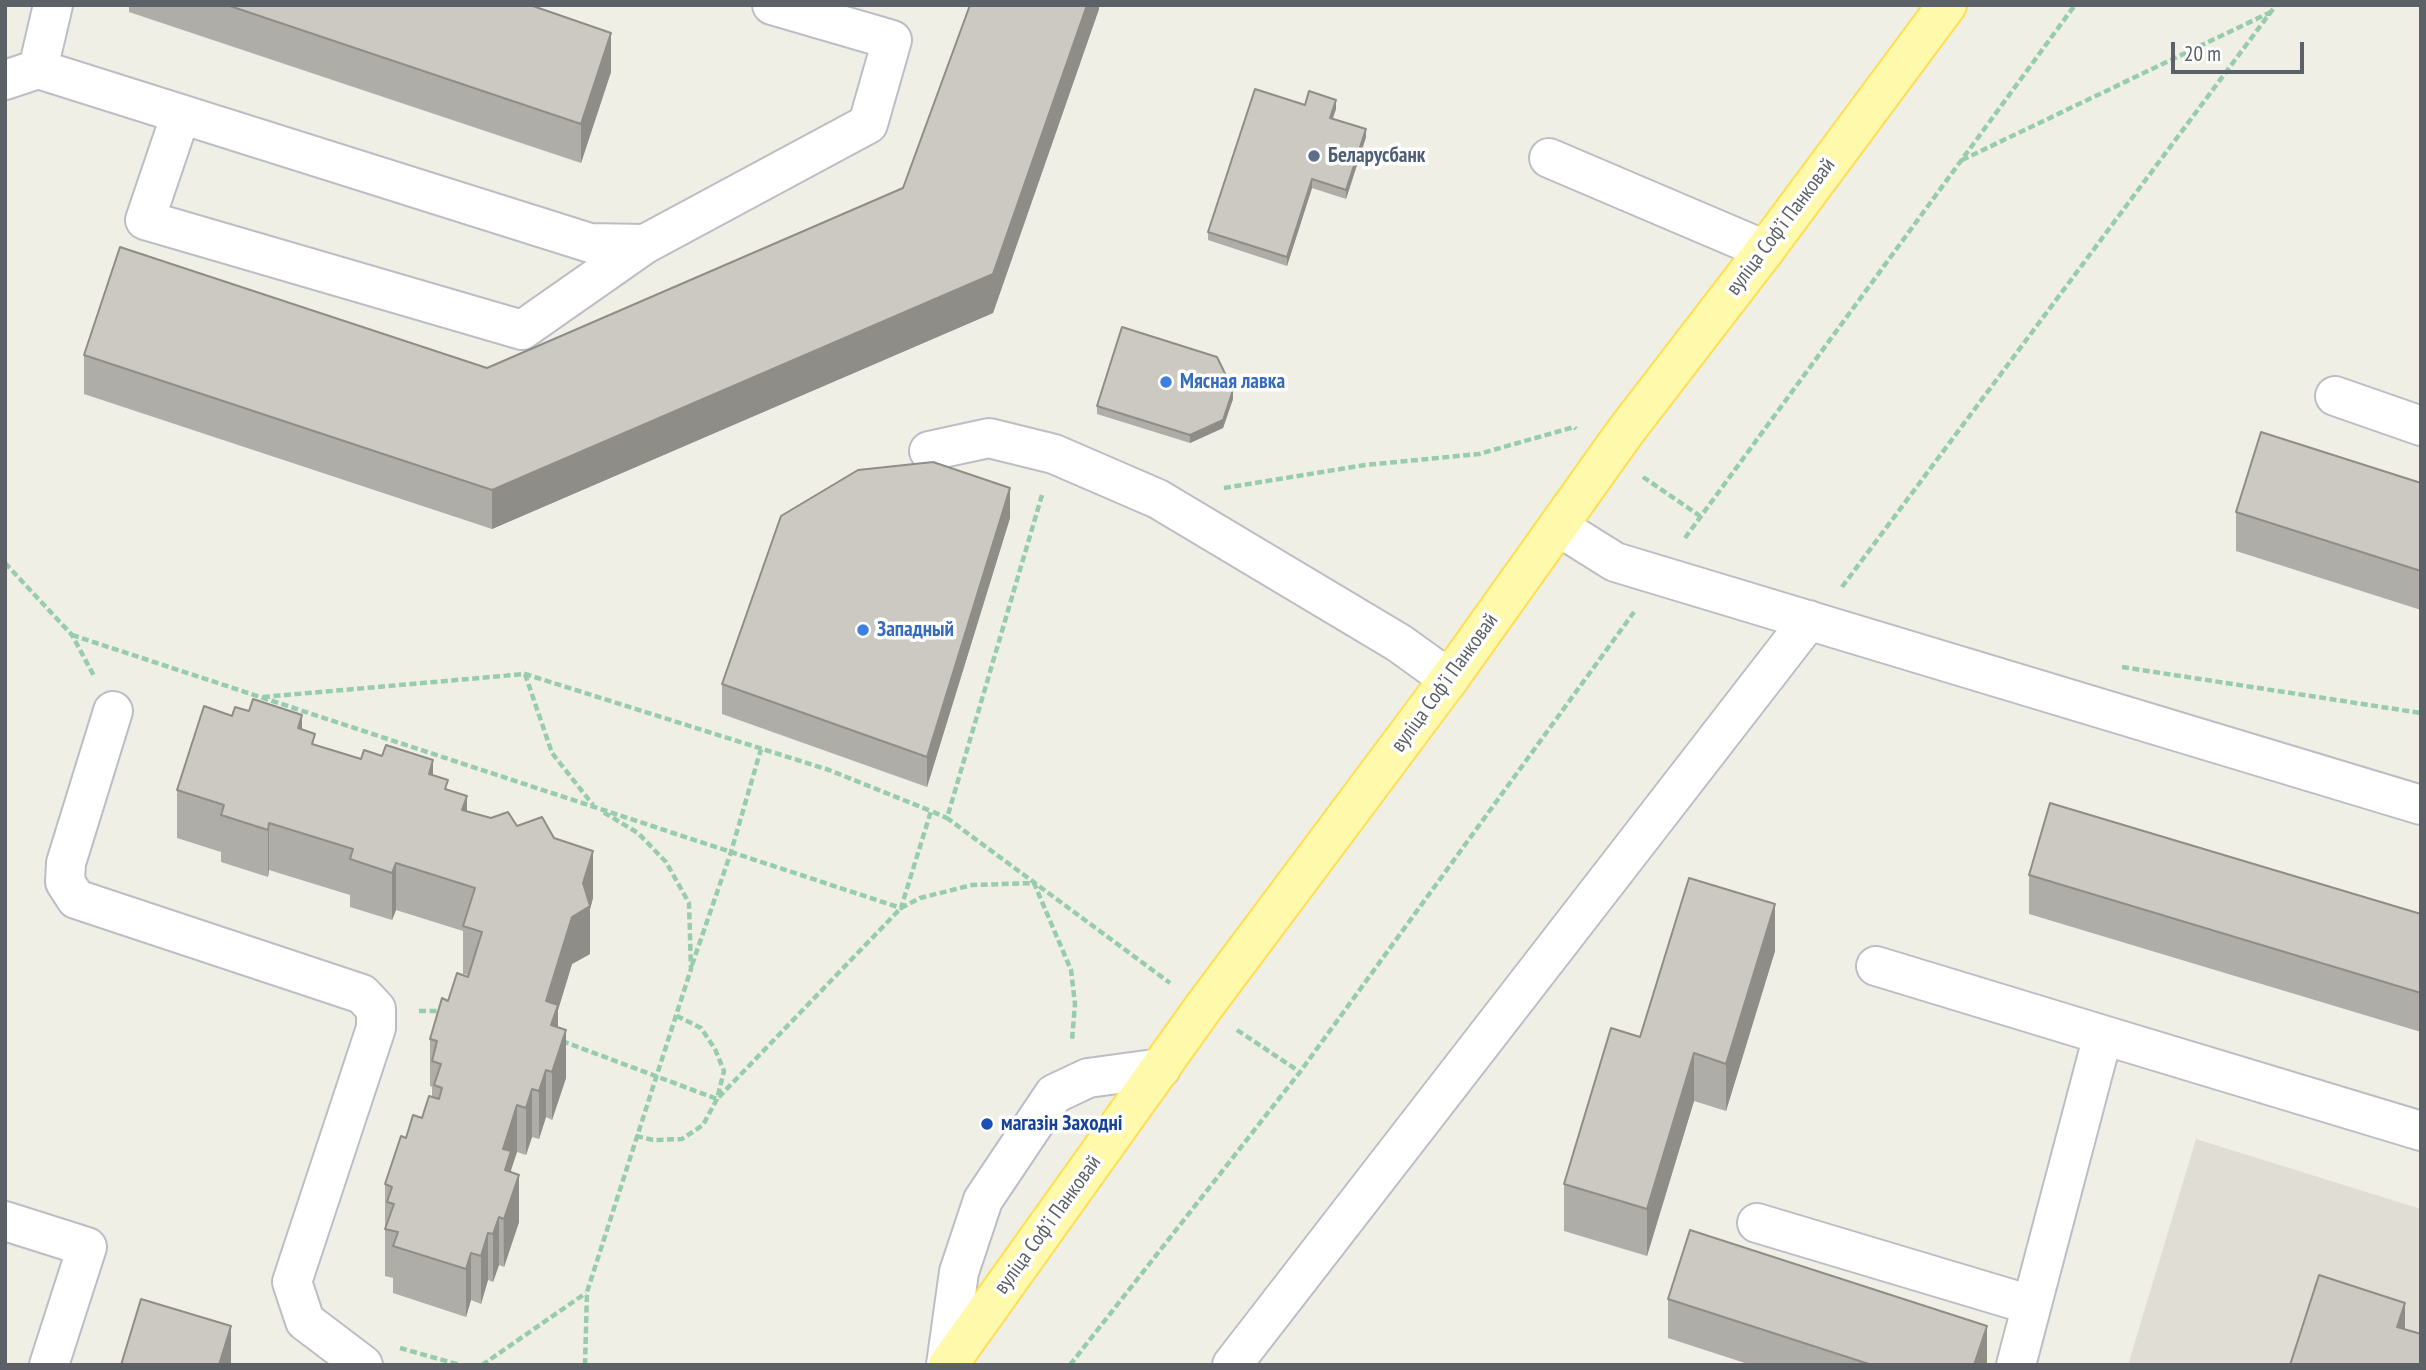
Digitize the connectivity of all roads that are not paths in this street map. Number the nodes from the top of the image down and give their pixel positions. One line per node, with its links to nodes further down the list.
1 (53, 5): 4 (lane)
2 (772, 5): 7 (lane)
3 (1947, 5): 8 (main road, вуліца Софʼі Панковай)
4 (22, 75): 5 (lane)
5 (181, 114): 7 (lane); 7 (lane)
6 (1549, 158): 8 (lane)
7 (645, 244)
8 (1765, 250): 12 (main road, вуліца Софʼі Панковай)
9 (2335, 397): 10 (lane)
10 (2421, 426)
11 (929, 451): 14 (lane)
12 (1559, 527): 13 (lane); 14 (main road, вуліца Софʼі Панковай)
13 (1809, 620): 16 (lane); 27 (lane)
14 (1449, 679): 19 (main road, вуліца Софʼі Панковай)
15 (113, 711): 25 (lane)
16 (2421, 805)
17 (1876, 966): 18 (lane)
18 (2103, 1035): 20 (lane); 23 (lane)
19 (1161, 1068): 26 (main road, вуліца Софʼі Панковай); 26 (lane)
20 (2421, 1131)
21 (5, 1221): 24 (lane)
22 (1757, 1223): 23 (lane)
23 (2031, 1305): 28 (lane)
24 (49, 1365)
25 (363, 1365)
26 (947, 1365)
27 (1232, 1365)
28 (2016, 1365)

